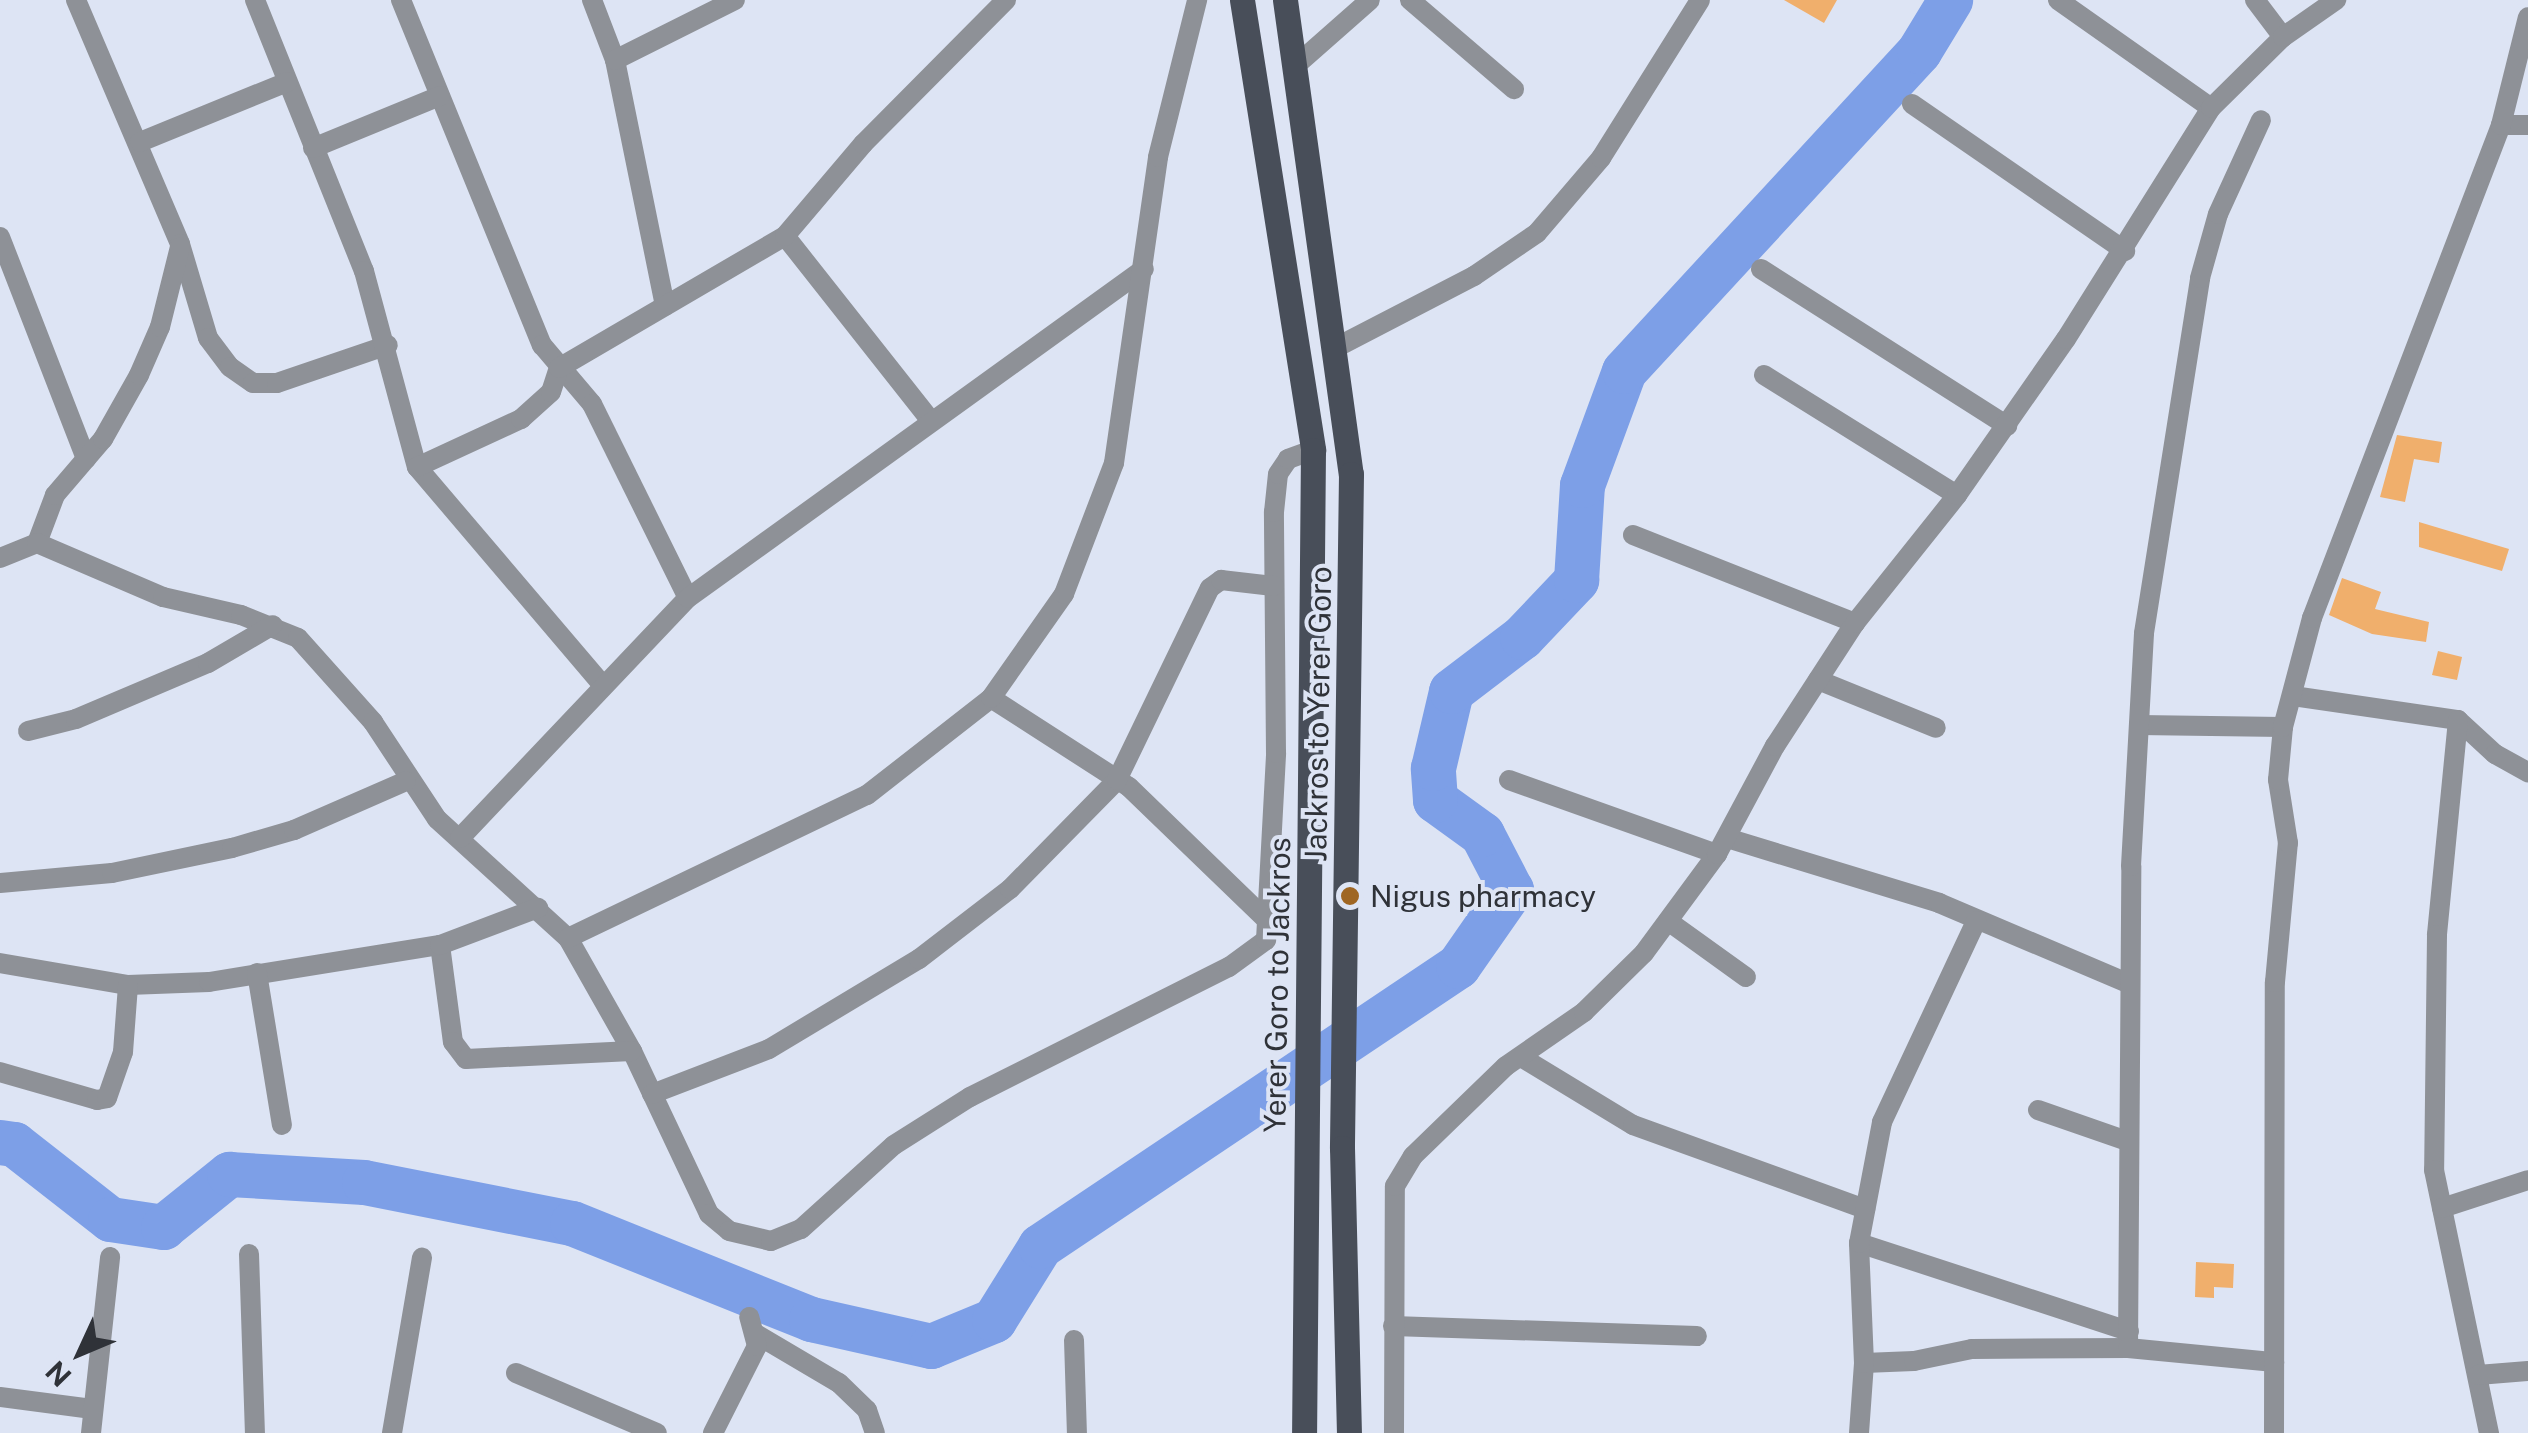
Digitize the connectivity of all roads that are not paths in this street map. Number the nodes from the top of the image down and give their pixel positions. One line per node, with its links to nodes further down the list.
1 (76, 0): 28 (street)
2 (255, 0): 20 (street)
3 (401, 0): 22 (street)
4 (592, 0): 18 (street)
5 (735, 0): 18 (street)
6 (1006, 0): 30 (street)
7 (1198, 0): 34 (street)
8 (1242, 0): 43 (main road)
9 (1285, 0): 19 (main road, Jackros to Yerer Goro)
10 (1370, 0): 19 (street)
11 (1410, 0): 21 (street)
12 (1700, 0): 38 (street)
13 (2058, 0): 24 (street)
14 (2254, 0): 17 (street)
15 (2336, 0): 17 (street)
16 (2528, 17): 27 (street)
17 (2283, 37): 24 (street)
18 (615, 60): 36 (street)
19 (1294, 67): 38 (main road, Jackros to Yerer Goro)
20 (287, 82): 28 (street); 29 (street)
21 (1514, 88)
22 (440, 96): 29 (street); 39 (street)
23 (1912, 104): 33 (street)
24 (2211, 108): 33 (street)
25 (2261, 120): 59 (street)
26 (2528, 124): 27 (street)
27 (2501, 125): 56 (street)
28 (140, 142): 32 (street)
29 (313, 148): 37 (street)
30 (786, 236): 36 (street); 41 (street)
31 (0, 237): 44 (street)
32 (180, 244): 37 (street); 44 (street)
33 (2125, 251): 42 (street)
34 (1144, 268): 41 (street); 57 (street)
35 (1760, 269): 42 (street)
36 (665, 306): 39 (street)
37 (388, 345): 45 (street)
38 (1337, 346): 114 (main road, Jackros to Yerer Goro)
39 (560, 368): 45 (street); 51 (street)
40 (1764, 375): 46 (street)
41 (930, 421): 51 (street)
42 (2007, 426): 46 (street)
43 (1312, 450): 50 (street); 113 (main road, Yerer Goro to Jackros)
44 (86, 459): 48 (street)
45 (417, 466): 55 (street)
46 (1958, 495): 52 (street)
47 (1634, 535): 52 (street)
48 (37, 543): 49 (street); 53 (street)
49 (0, 558)
50 (1274, 586): 64 (street); 73 (street)
51 (688, 598): 55 (street)
52 (1855, 623): 54 (street)
53 (273, 625): 62 (street); 66 (street)
54 (1818, 680): 61 (street); 68 (street)
55 (600, 684): 67 (street)
56 (2293, 696): 58 (street); 60 (street)
57 (992, 698): 64 (street); 74 (street)
58 (2458, 720): 63 (street); 89 (street)
59 (2139, 725): 60 (street); 79 (street)
60 (2283, 727): 99 (street)
61 (1936, 728)
62 (28, 731)
63 (2528, 772)
64 (1117, 780): 73 (street); 84 (street)
65 (1509, 780): 68 (street)
66 (406, 781): 67 (street); 69 (street)
67 (460, 838): 70 (street)
68 (1722, 846): 71 (street); 72 (street)
69 (0, 883)
70 (538, 908): 74 (street); 75 (street)
71 (1976, 920): 79 (street); 90 (street)
72 (1668, 921): 78 (street); 82 (street)
73 (1270, 923): 84 (street)
74 (568, 938): 81 (street)
75 (440, 945): 77 (street); 81 (street)
76 (0, 962): 80 (street)
77 (256, 972): 80 (street); 86 (street)
78 (1746, 978)
79 (2130, 984): 87 (street)
80 (128, 985): 83 (street)
81 (632, 1051): 84 (street)
82 (1521, 1057): 90 (street); 95 (street)
83 (0, 1072)
84 (652, 1094)
85 (2038, 1110): 87 (street)
86 (282, 1125)
87 (2127, 1141): 98 (street)
88 (2528, 1180): 89 (street)
89 (2442, 1208): 103 (street)
90 (1865, 1209): 91 (street)
91 (1858, 1243): 98 (street); 100 (street)
92 (249, 1254): 107 (street)
93 (110, 1256): 105 (street)
94 (422, 1258): 108 (street)
95 (1393, 1326): 96 (street); 115 (street)
96 (1697, 1336)
97 (1074, 1340): 112 (street)
98 (2128, 1340): 99 (street); 100 (street)
99 (2274, 1362): 117 (street)
100 (1864, 1363): 116 (street)
101 (2528, 1371): 103 (street)
102 (516, 1372): 109 (street)
103 (2478, 1375): 118 (street)
104 (0, 1397): 105 (street)
105 (92, 1409): 106 (street)
106 (91, 1433)
107 (255, 1433)
108 (392, 1433)
109 (657, 1433)
110 (713, 1433): 111 (street)
111 (875, 1433)
112 (1076, 1433)
113 (1304, 1433)
114 (1349, 1433)
115 (1394, 1433)
116 (1858, 1433)
117 (2274, 1433)
118 (2489, 1433)

